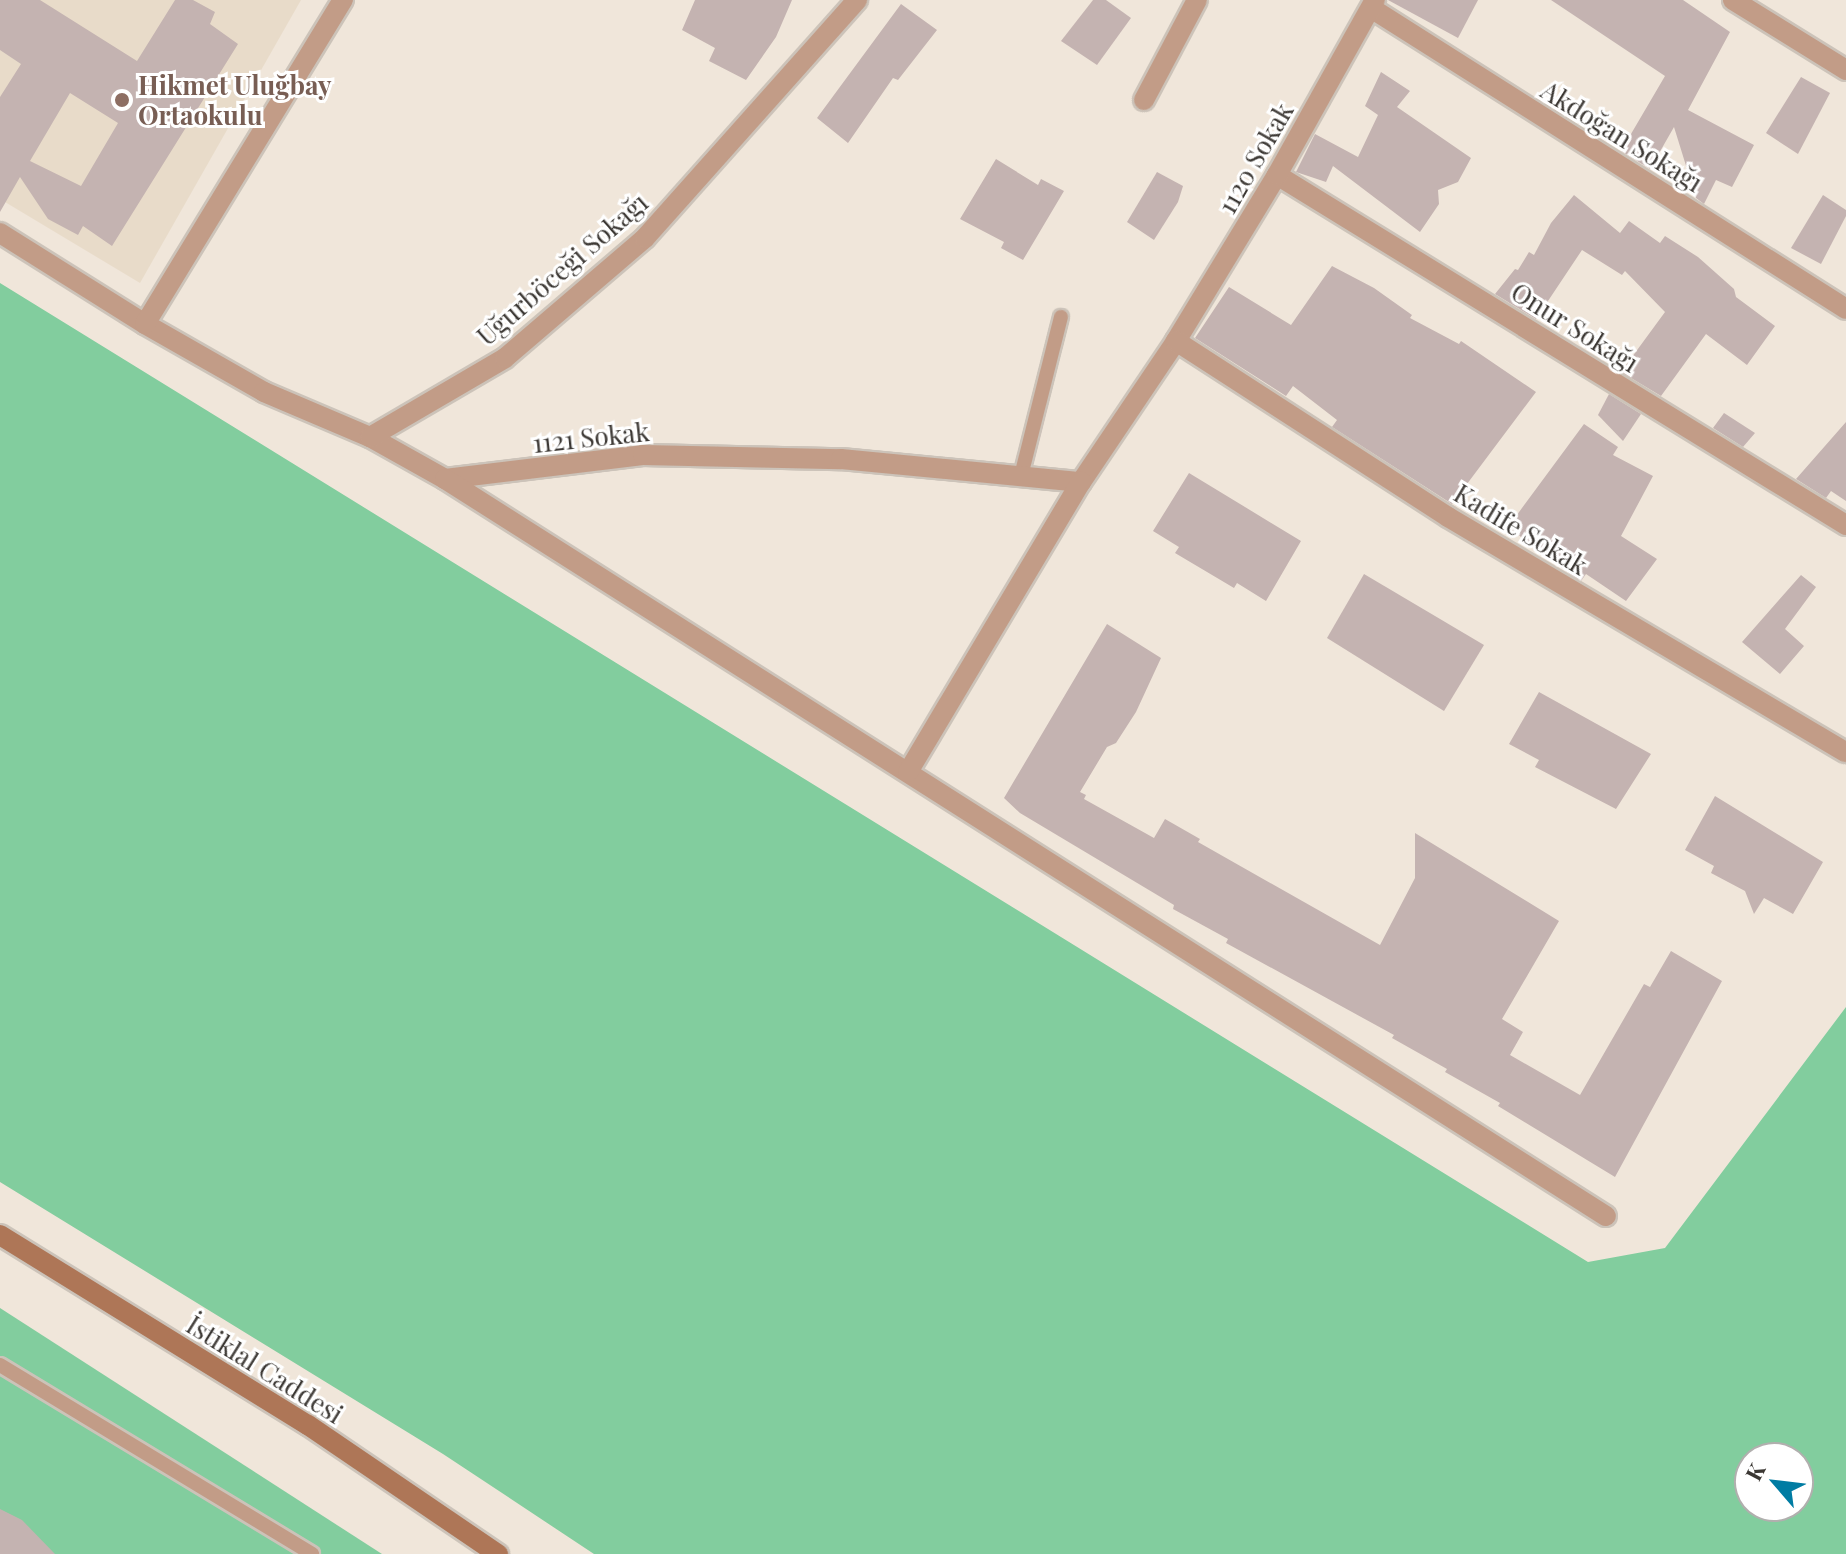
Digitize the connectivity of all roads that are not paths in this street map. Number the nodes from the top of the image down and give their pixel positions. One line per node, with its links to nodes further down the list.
1 (343, 0): 12 (street)
2 (857, 0): 14 (street, Uğurböceği Sokağı)
3 (1197, 0): 7 (street)
4 (1733, 0): 6 (street)
5 (1373, 4): 8 (street, 1120 Sokak); 10 (street, Akdoğan Sokağı)
6 (1846, 70)
7 (1144, 100)
8 (1277, 175): 13 (street, 1120 Sokak); 18 (street, Onur Sokağı)
9 (0, 233): 12 (street)
10 (1846, 309)
11 (1061, 317): 15 (lane)
12 (145, 324): 14 (street)
13 (1176, 341): 17 (street); 19 (street, Kadife Sokak)
14 (370, 437): 16 (street)
15 (1021, 476): 16 (street, 1121 Sokak); 17 (street, 1121 Sokak)
16 (445, 479): 20 (street)
17 (1081, 482): 20 (street)
18 (1846, 525)
19 (1846, 752)
20 (908, 772): 21 (street)
21 (1606, 1216)
22 (0, 1235): 25 (main road, İstiklal Caddesi)
23 (0, 1365): 24 (lane)
24 (312, 1554)
25 (498, 1554)

